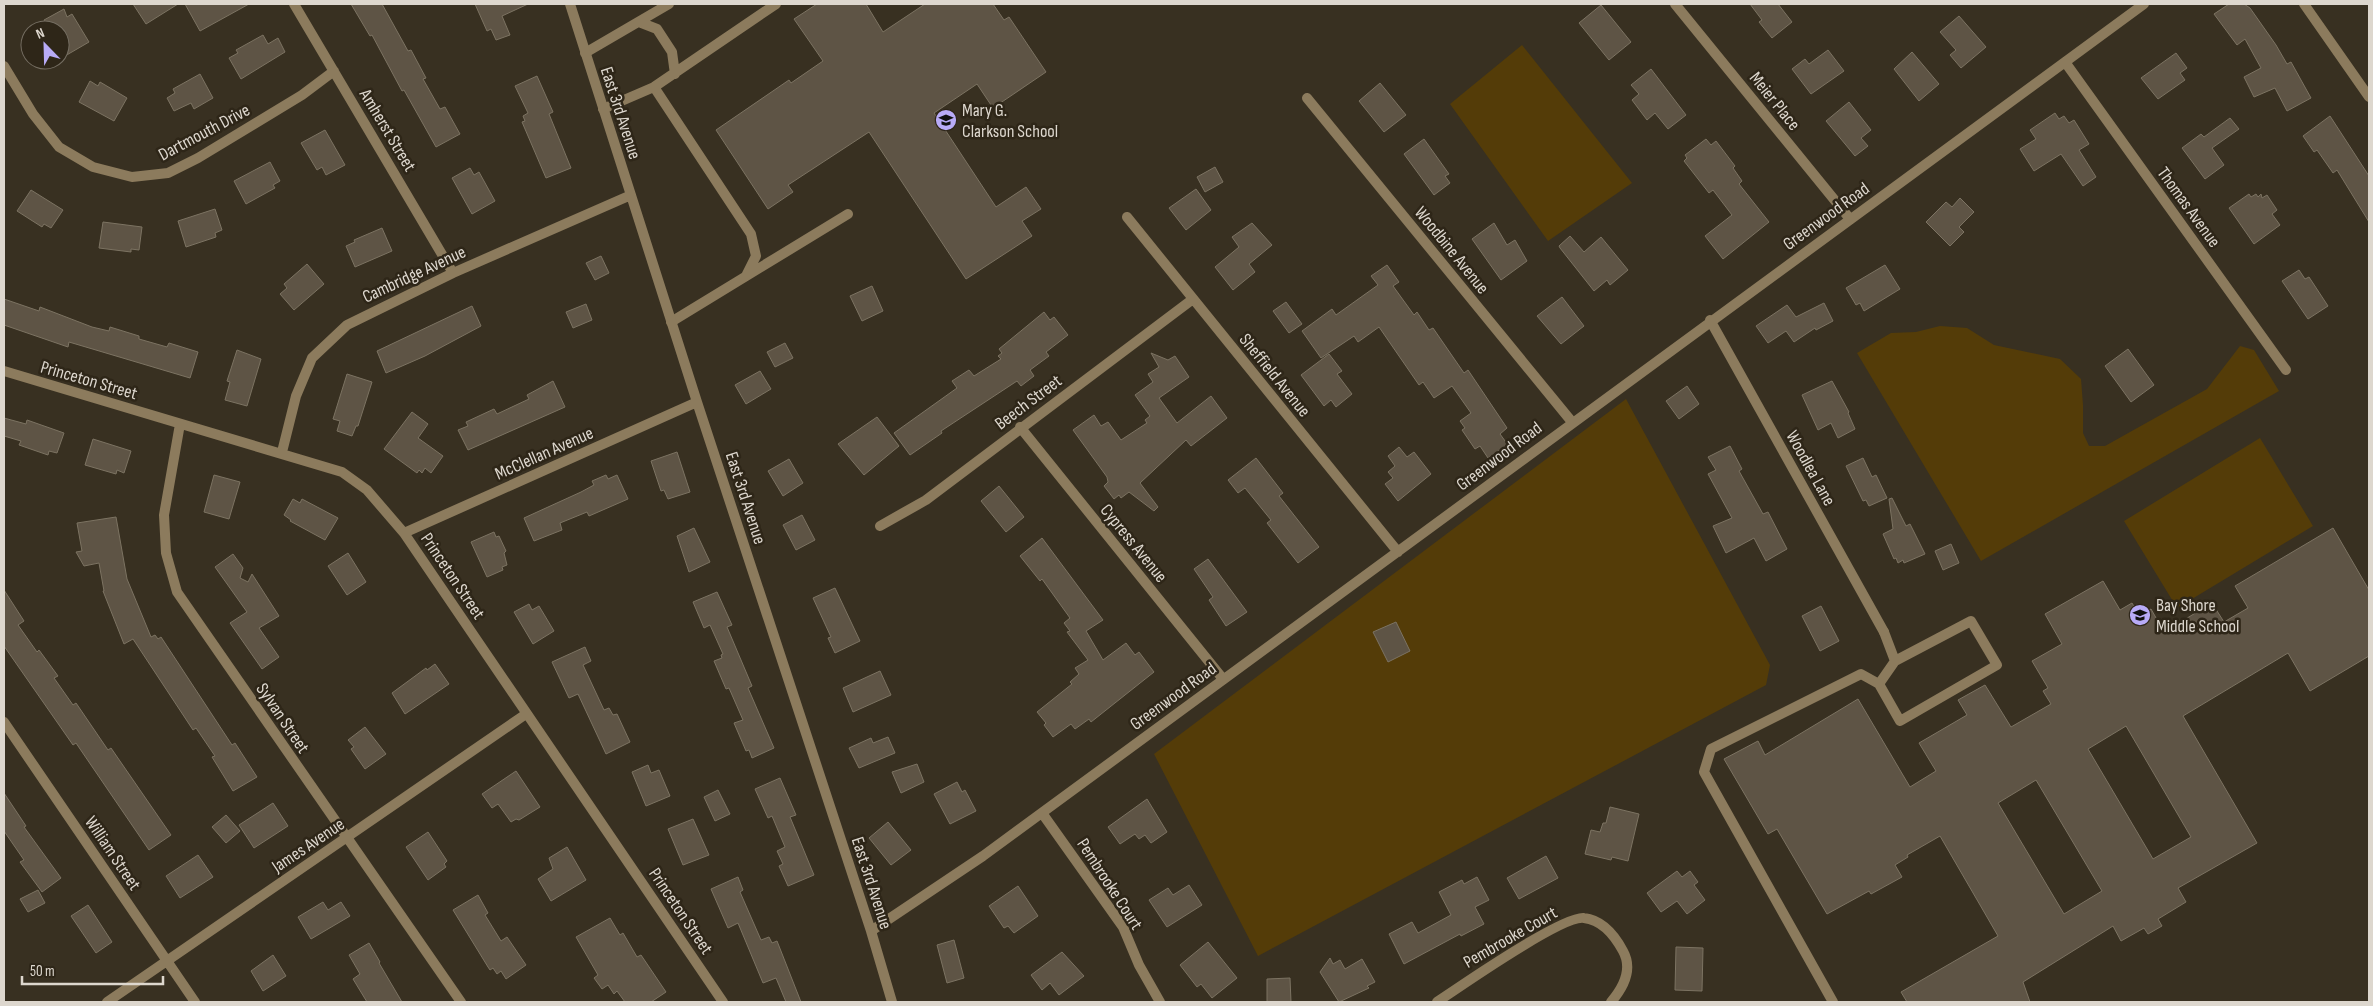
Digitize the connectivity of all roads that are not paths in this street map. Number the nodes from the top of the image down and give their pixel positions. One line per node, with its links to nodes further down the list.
1 (294, 4): 12 (street, Amherst Street)
2 (570, 4): 9 (street, East 3rd Avenue)
3 (668, 4): 8 (street)
4 (776, 4): 13 (street)
5 (1675, 4): 21 (street, Meier Place)
6 (2144, 4): 10 (street, Greenwood Road)
7 (2304, 4): 15 (street)
8 (639, 22): 9 (street); 13 (street)
9 (586, 53): 17 (street, East 3rd Avenue)
10 (2065, 62): 21 (street, Greenwood Road); 27 (street, Thomas Avenue)
11 (4, 66): 12 (street, Dartmouth Drive)
12 (334, 71): 22 (street, Amherst Street)
13 (675, 74): 14 (street)
14 (654, 87): 17 (street); 23 (street)
15 (2369, 97)
16 (1308, 98): 30 (street, Woodbine Avenue)
17 (603, 109): 18 (street, East 3rd Avenue)
18 (631, 195): 22 (street, Cambridge Avenue); 26 (street, East 3rd Avenue)
19 (848, 214): 23 (street)
20 (1127, 217): 24 (street, Sheffield Avenue)
21 (1850, 219): 25 (street, Greenwood Road)
22 (454, 272): 33 (street, Cambridge Avenue)
23 (746, 276): 26 (street)
24 (1193, 299): 32 (street, Beech Street); 36 (street, Sheffield Avenue)
25 (1710, 320): 30 (street, Greenwood Road); 37 (street, Woodlea Lane)
26 (671, 322): 29 (street, East 3rd Avenue)
27 (2286, 370)
28 (4, 372): 31 (street, Princeton Street)
29 (697, 402): 35 (street, McClellan Avenue); 44 (street, East 3rd Avenue)
30 (1572, 422): 36 (street, Greenwood Road)
31 (180, 424): 33 (street, Princeton Street); 43 (street, Sylvan Street)
32 (1020, 427): 34 (street, Beech Street); 38 (street, Cypress Avenue)
33 (282, 452): 35 (street, Princeton Street)
34 (880, 526)
35 (404, 533): 40 (street, Princeton Street)
36 (1398, 552): 38 (street, Greenwood Road)
37 (1895, 661): 39 (street); 39 (street)
38 (1223, 679): 42 (street, Greenwood Road)
39 (1879, 684): 54 (street)
40 (526, 714): 43 (street, James Avenue); 49 (street, Princeton Street)
41 (4, 722): 45 (street, William Street)
42 (1042, 813): 44 (street, Greenwood Road); 51 (street, Pembrooke Court)
43 (346, 838): 45 (street, James Avenue); 48 (street, Sylvan Street)
44 (871, 931): 50 (street, East 3rd Avenue)
45 (166, 960): 46 (street, James Avenue); 47 (street, William Street)
46 (107, 1002)
47 (196, 1002)
48 (461, 1002)
49 (723, 1002)
50 (892, 1002)
51 (1160, 1002)
52 (1437, 1002): 53 (street, Pembrooke Court)
53 (1611, 1002)
54 (1833, 1002)

